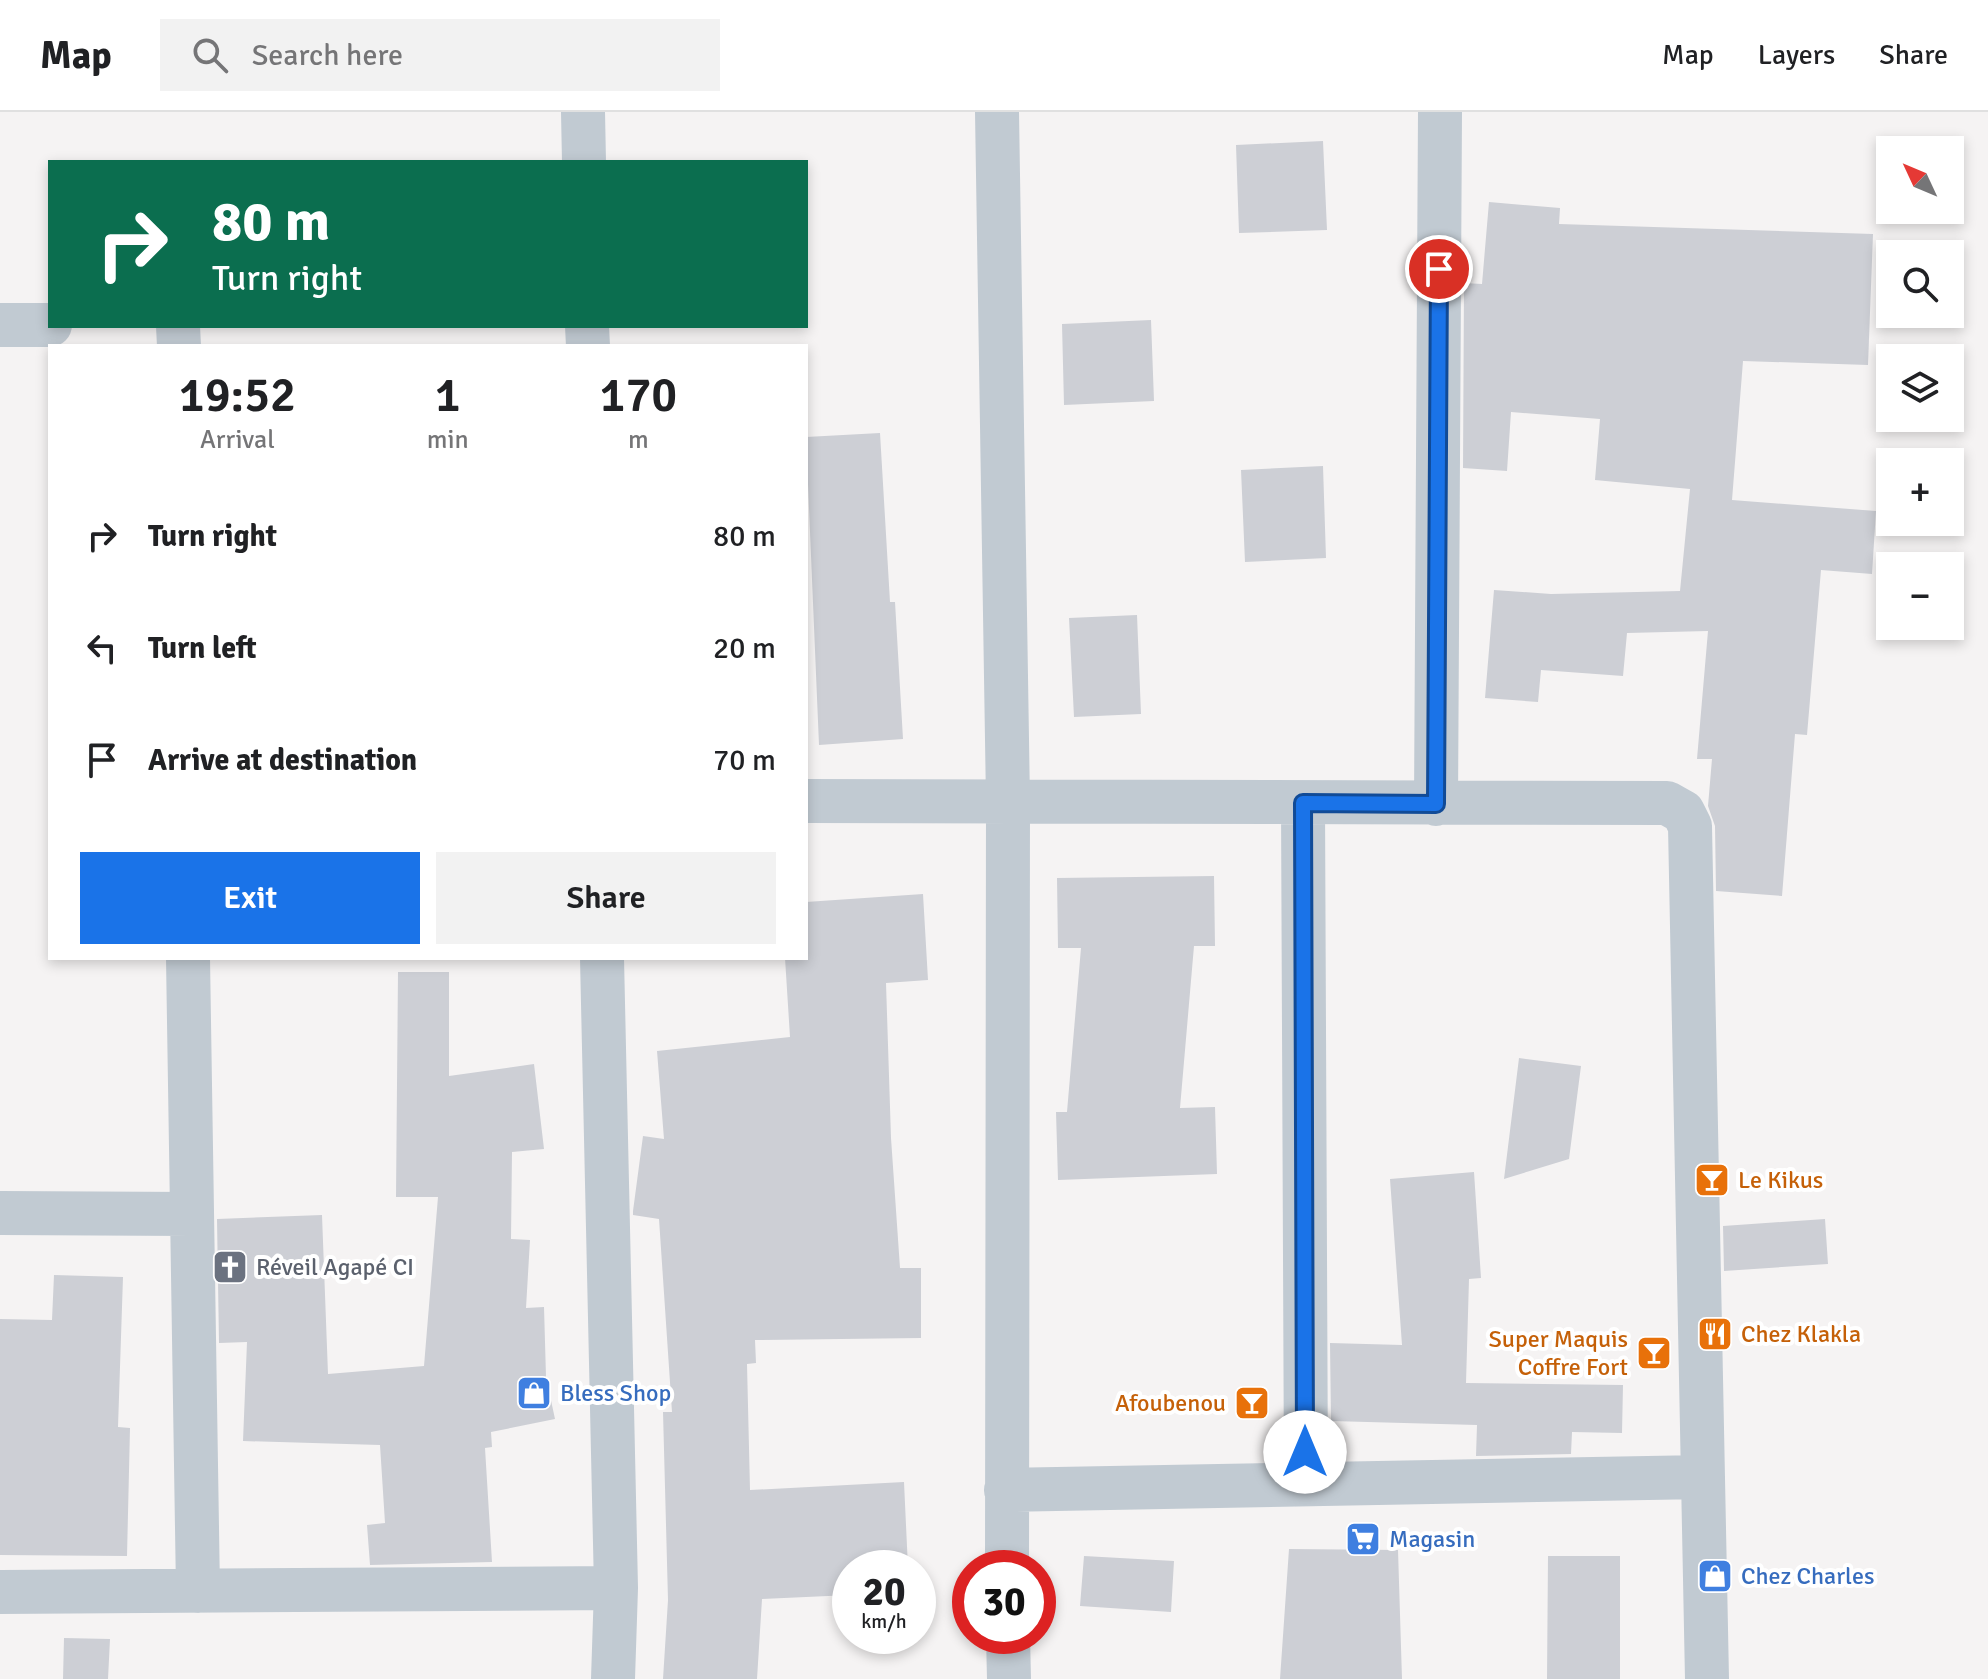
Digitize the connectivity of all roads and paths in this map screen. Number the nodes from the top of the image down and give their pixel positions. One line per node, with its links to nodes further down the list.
1 (583, 112): 4 (street)
2 (997, 112): 8 (street)
3 (1440, 112): 10 (street)
4 (584, 160)
5 (0, 325): 6 (street)
6 (48, 325)
7 (808, 801): 8 (street)
8 (1008, 802): 9 (street); 17 (street)
9 (1303, 803): 10 (street); 16 (street)
10 (1436, 804): 15 (street)
11 (188, 960): 14 (street)
12 (602, 960): 19 (street)
13 (0, 1213): 14 (street)
14 (192, 1214): 20 (street)
15 (1703, 1477): 16 (street); 25 (street)
16 (1306, 1483): 17 (street)
17 (1006, 1490): 18 (street)
18 (1007, 1550)
19 (616, 1588): 20 (street); 23 (street)
20 (198, 1591): 21 (street)
21 (0, 1592)
22 (1008, 1654): 24 (street)
23 (613, 1679)
24 (1009, 1679)
25 (1707, 1679)

